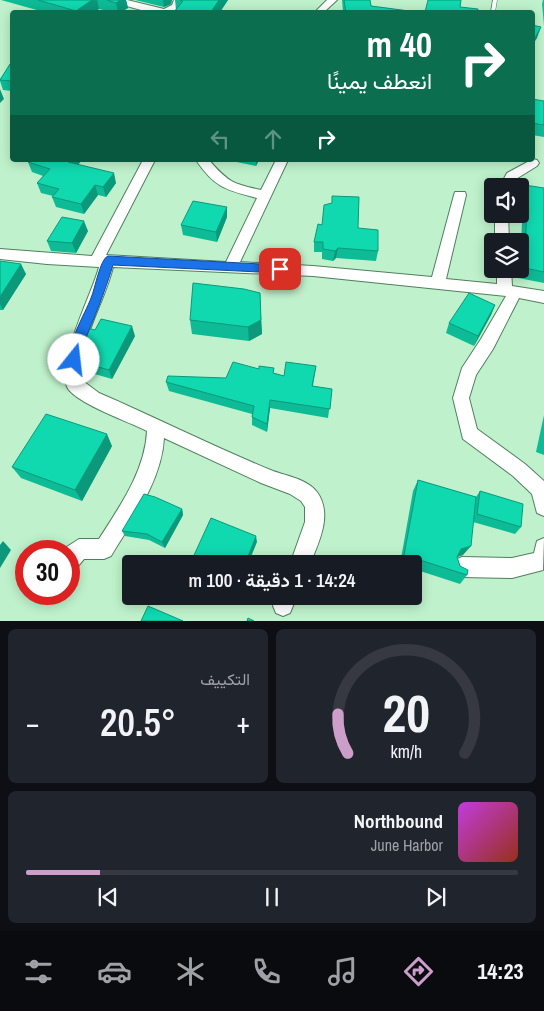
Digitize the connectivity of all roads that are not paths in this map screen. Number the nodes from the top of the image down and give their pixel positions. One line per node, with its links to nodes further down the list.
1 (116, 0): 4 (street)
2 (179, 0): 5 (street)
3 (332, 0): 6 (street)
4 (157, 10)
5 (169, 10)
6 (321, 10)
7 (148, 162): 15 (street)
8 (204, 162): 12 (street)
9 (281, 162): 12 (street)
10 (533, 163): 11 (street)
11 (510, 178)
12 (265, 195): 16 (street)
13 (460, 195): 18 (street)
14 (0, 254): 15 (street)
15 (103, 260): 16 (street); 21 (street)
16 (231, 266): 18 (street)
17 (506, 278): 19 (street)
18 (438, 283): 19 (street)
19 (510, 291): 20 (street); 22 (street)
20 (544, 297)
21 (156, 426): 24 (street); 25 (street)
22 (544, 507)
23 (544, 548): 26 (street)
24 (80, 549)
25 (304, 555)
26 (462, 567)

